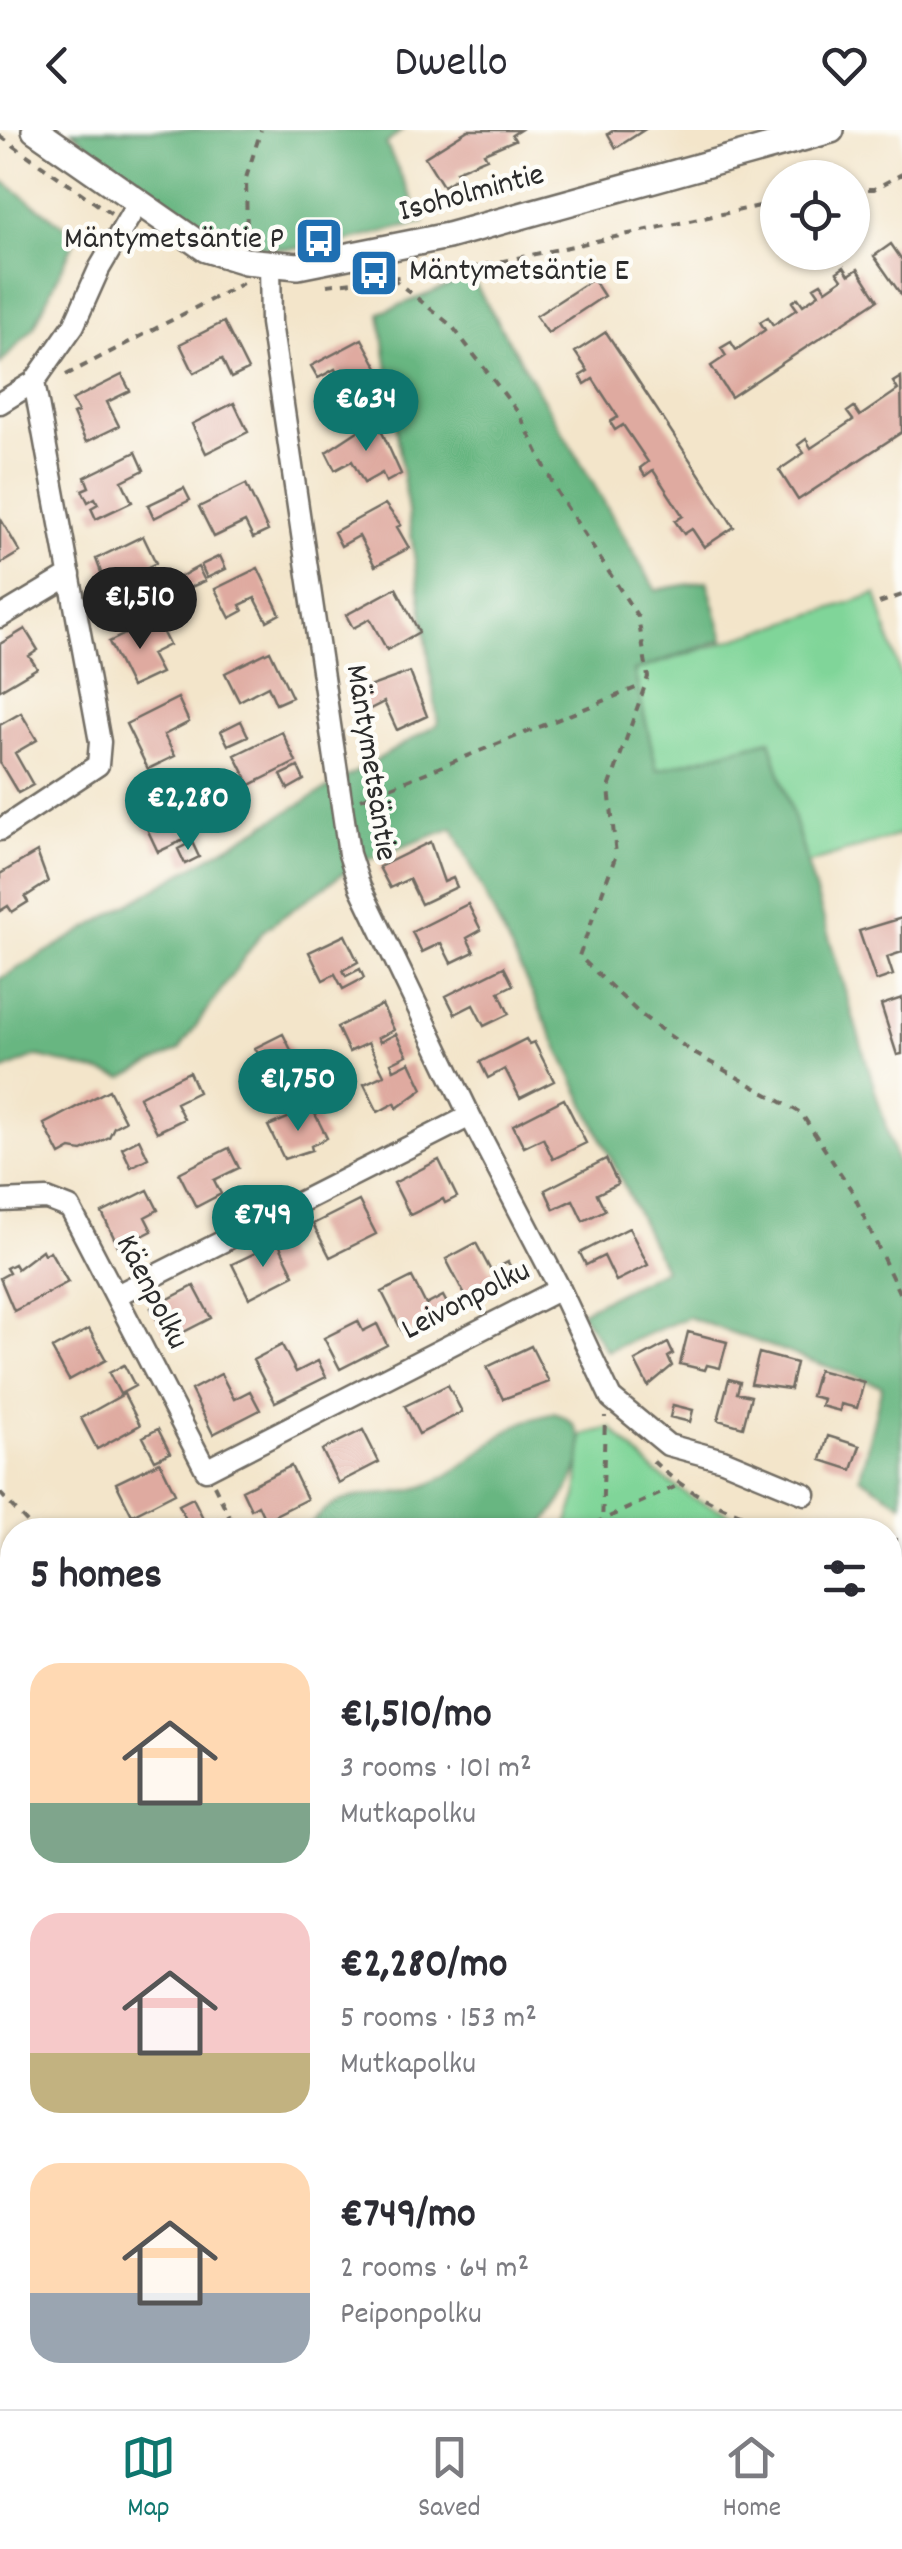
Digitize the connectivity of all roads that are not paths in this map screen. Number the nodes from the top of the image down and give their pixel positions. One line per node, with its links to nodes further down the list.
1 (35, 130): 3 (street, Isoholmintie)
2 (831, 130): 4 (street, Isoholmintie)
3 (137, 204): 4 (street, Isoholmintie); 5 (street)
4 (254, 270): 10 (street, Mäntymetsäntie)
5 (34, 382): 6 (street); 7 (street)
6 (0, 403)
7 (70, 575): 8 (street); 9 (street)
8 (0, 617)
9 (0, 830)
10 (470, 1116): 12 (street, Mäntymetsäntie); 13 (street)
11 (0, 1201): 13 (street, Käenpolku)
12 (560, 1288): 14 (street, Leivonpolku); 15 (street, Leivonpolku)
13 (117, 1296): 14 (street, Käenpolku)
14 (206, 1470)
15 (806, 1494)

